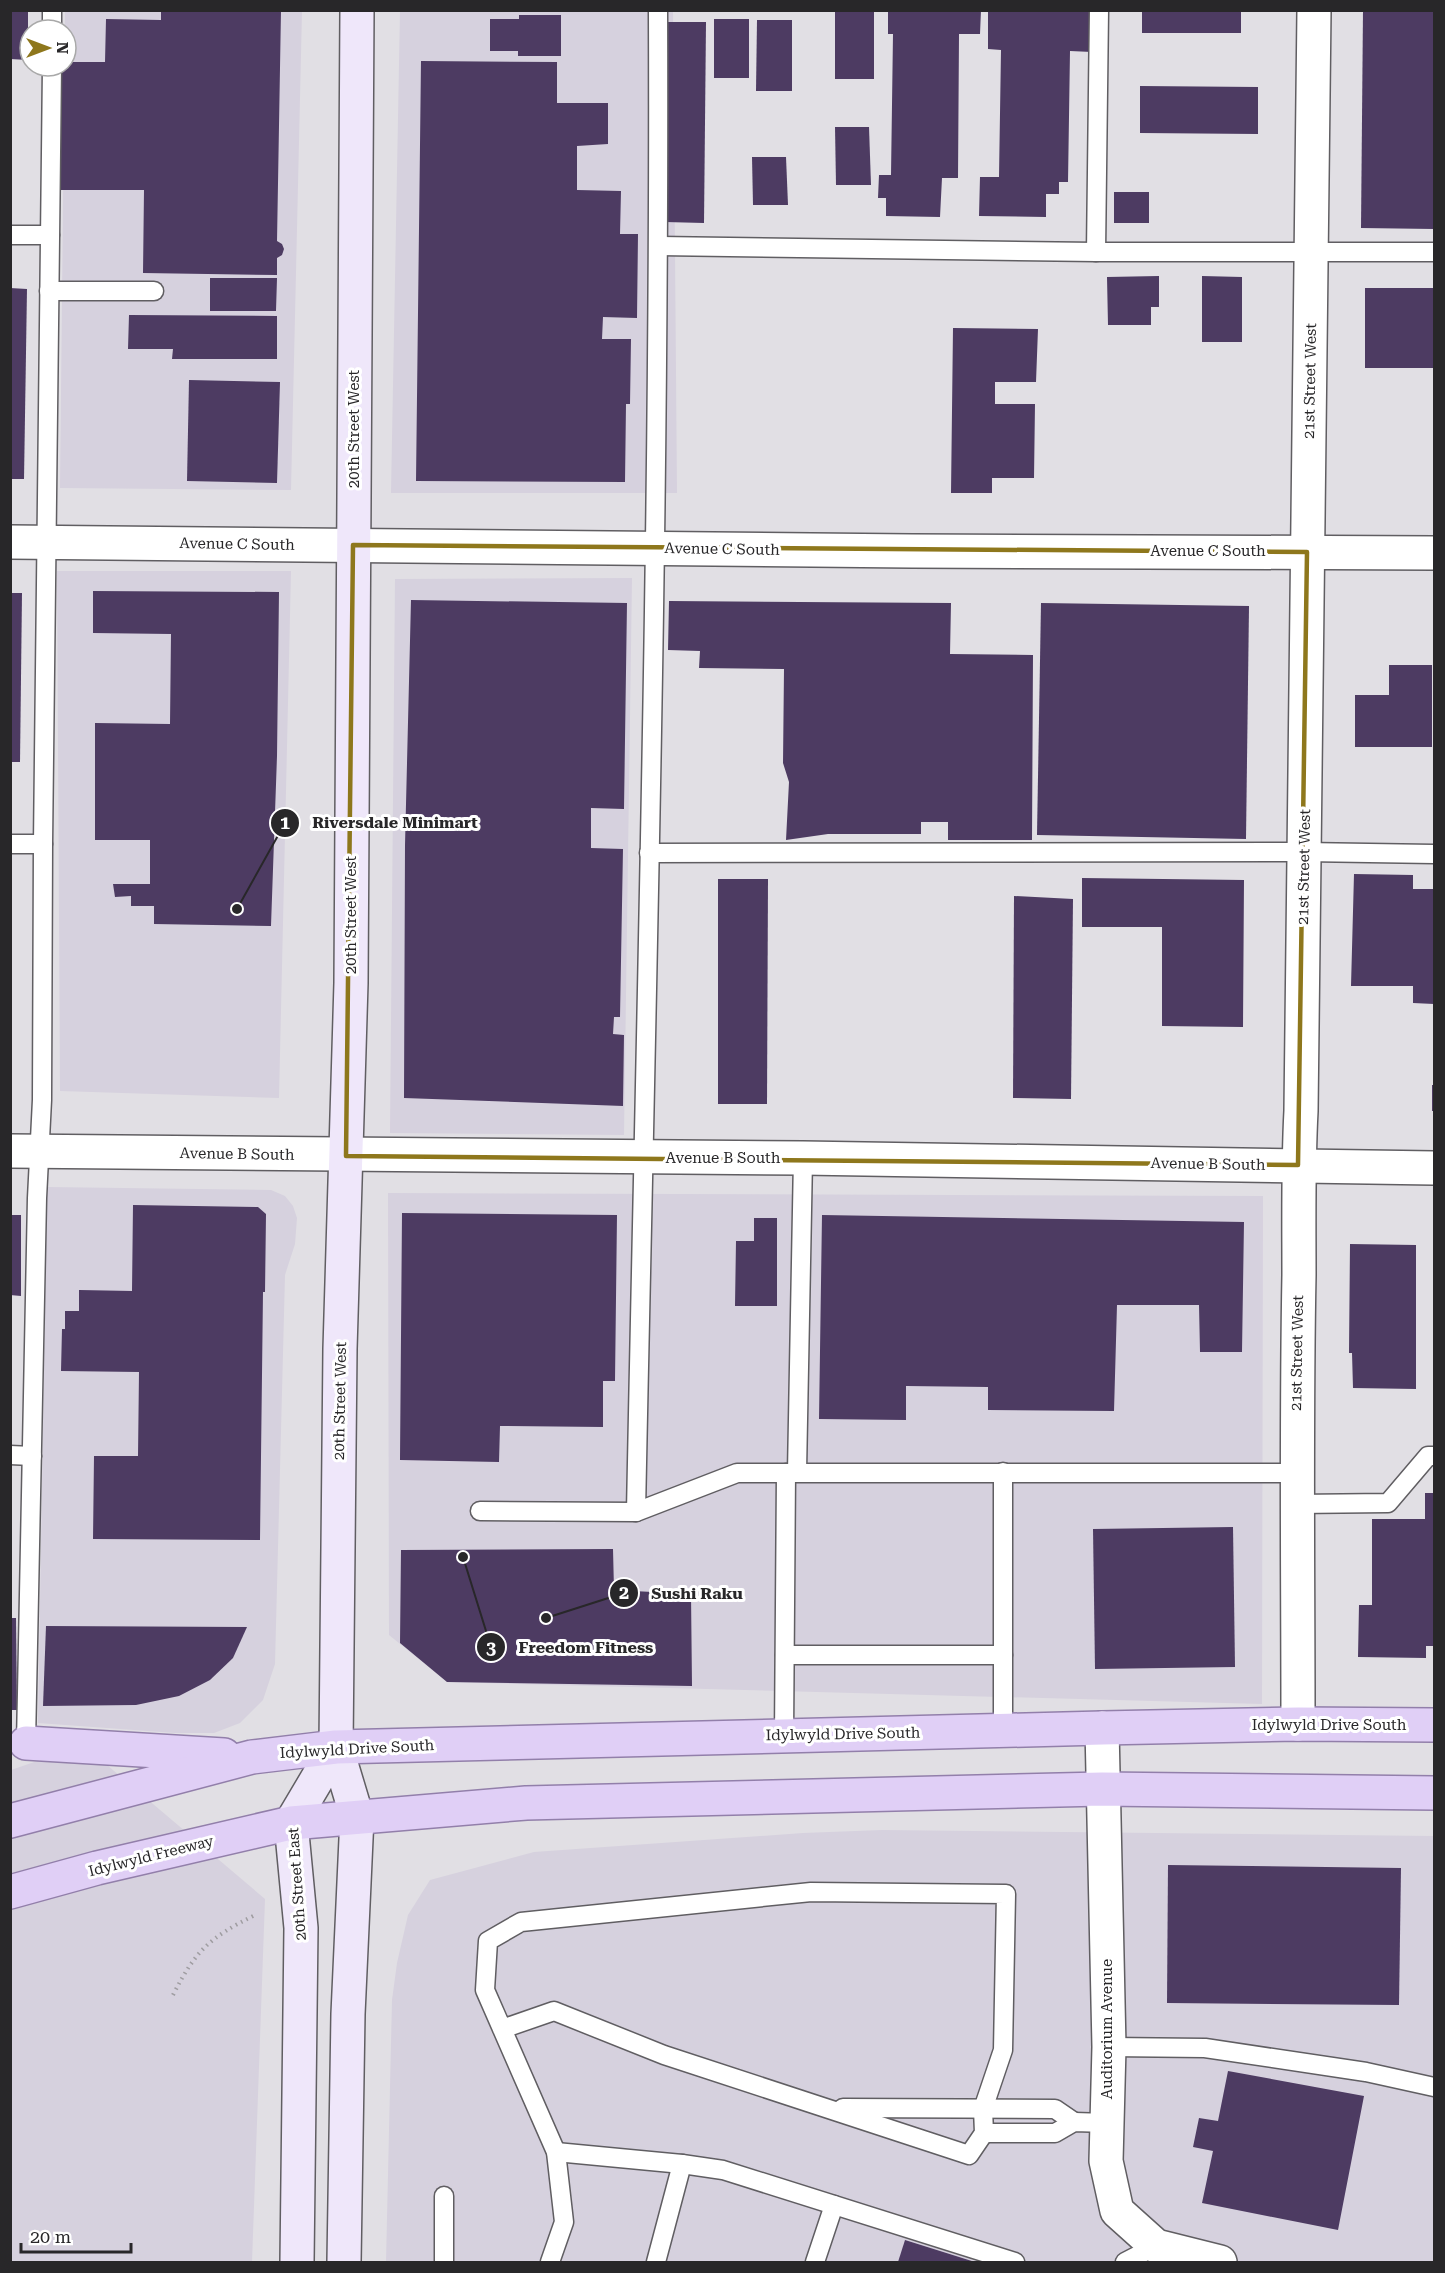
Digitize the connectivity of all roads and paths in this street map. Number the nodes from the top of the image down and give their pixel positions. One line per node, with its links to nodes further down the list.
1 (357, 10): 16 (main road, 20th Street West)
2 (658, 10): 8 (lane)
3 (1099, 10): 10 (lane)
4 (1314, 10): 9 (street, 21st Street West)
5 (52, 78): 7 (lane)
6 (10, 235): 7 (lane)
7 (50, 236): 12 (lane)
8 (659, 246): 10 (lane); 17 (lane)
9 (1311, 250): 10 (lane); 11 (lane); 18 (street, 21st Street West)
10 (1096, 252)
11 (1434, 252)
12 (49, 291): 13 (lane); 15 (lane)
13 (154, 291)
14 (10, 542): 15 (street, Avenue C South)
15 (47, 542): 16 (street, Avenue C South); 21 (lane)
16 (353, 545): 17 (street, Avenue C South); 26 (main road, 20th Street West)
17 (655, 548): 18 (street, Avenue C South); 23 (lane)
18 (1307, 552): 19 (street, Avenue C South); 22 (street, 21st Street West)
19 (1434, 553)
20 (10, 844): 21 (lane)
21 (43, 844): 25 (lane)
22 (1304, 852): 23 (lane); 24 (lane); 29 (street, 21st Street West)
23 (649, 853): 27 (lane)
24 (1434, 854)
25 (24, 1152): 26 (street, Avenue B South); 32 (lane)
26 (346, 1156): 27 (street, Avenue B South); 47 (main road, 20th Street West)
27 (643, 1157): 28 (street, Avenue B South); 38 (lane)
28 (803, 1158): 29 (street, Avenue B South); 34 (lane)
29 (1298, 1165): 30 (street, Avenue B South); 36 (street, 21st Street West)
30 (1434, 1167)
31 (10, 1455): 32 (lane)
32 (32, 1456): 46 (lane)
33 (1434, 1456): 36 (lane)
34 (791, 1472): 35 (lane); 38 (lane); 39 (lane)
35 (1003, 1472): 36 (lane); 40 (lane)
36 (1296, 1489): 41 (street, 21st Street West)
37 (480, 1511): 38 (lane)
38 (636, 1512)
39 (785, 1655): 40 (lane); 45 (lane)
40 (1003, 1655): 44 (lane)
41 (1298, 1724): 42 (main road, Idylwyld Drive South); 43 (main road, Idylwyld Drive South)
42 (1434, 1725)
43 (1102, 1728): 44 (main road, Idylwyld Drive South); 49 (street, Auditorium Avenue)
44 (1003, 1730): 45 (main road, Idylwyld Drive South)
45 (784, 1736): 47 (main road, Idylwyld Drive South)
46 (18, 1744): 48 (main road)
47 (336, 1747): 48 (main road, Idylwyld Drive South); 51 (main road); 53 (main road, 20th Street East)
48 (252, 1757): 52 (main road)
49 (1102, 1789): 50 (main road); 51 (main road); 58 (street, Auditorium Avenue)
50 (1434, 1792)
51 (357, 1817): 53 (main road); 71 (main road)
52 (10, 1821)
53 (291, 1822): 54 (main road, Idylwyld Freeway); 70 (main road, 20th Street East)
54 (10, 1892)
55 (255, 1915): 56 (path)
56 (173, 1995)
57 (502, 2029): 60 (lane); 61 (lane); 65 (lane)
58 (1109, 2047): 59 (lane); 63 (street, Auditorium Avenue)
59 (1434, 2086)
60 (825, 2108): 61 (lane); 64 (lane)
61 (983, 2109): 62 (lane); 64 (lane)
62 (1074, 2122): 63 (lane); 64 (lane)
63 (1107, 2122): 69 (street, Auditorium Avenue)
64 (984, 2133)
65 (556, 2152): 66 (lane); 73 (lane)
66 (682, 2164): 68 (lane); 74 (lane)
67 (444, 2196): 72 (lane)
68 (834, 2205): 75 (lane); 76 (lane)
69 (1156, 2246): 77 (lane); 78 (street, Auditorium Avenue)
70 (297, 2262)
71 (344, 2262)
72 (444, 2262)
73 (550, 2262)
74 (656, 2262)
75 (815, 2262)
76 (1015, 2262)
77 (1125, 2262)
78 (1220, 2262)

